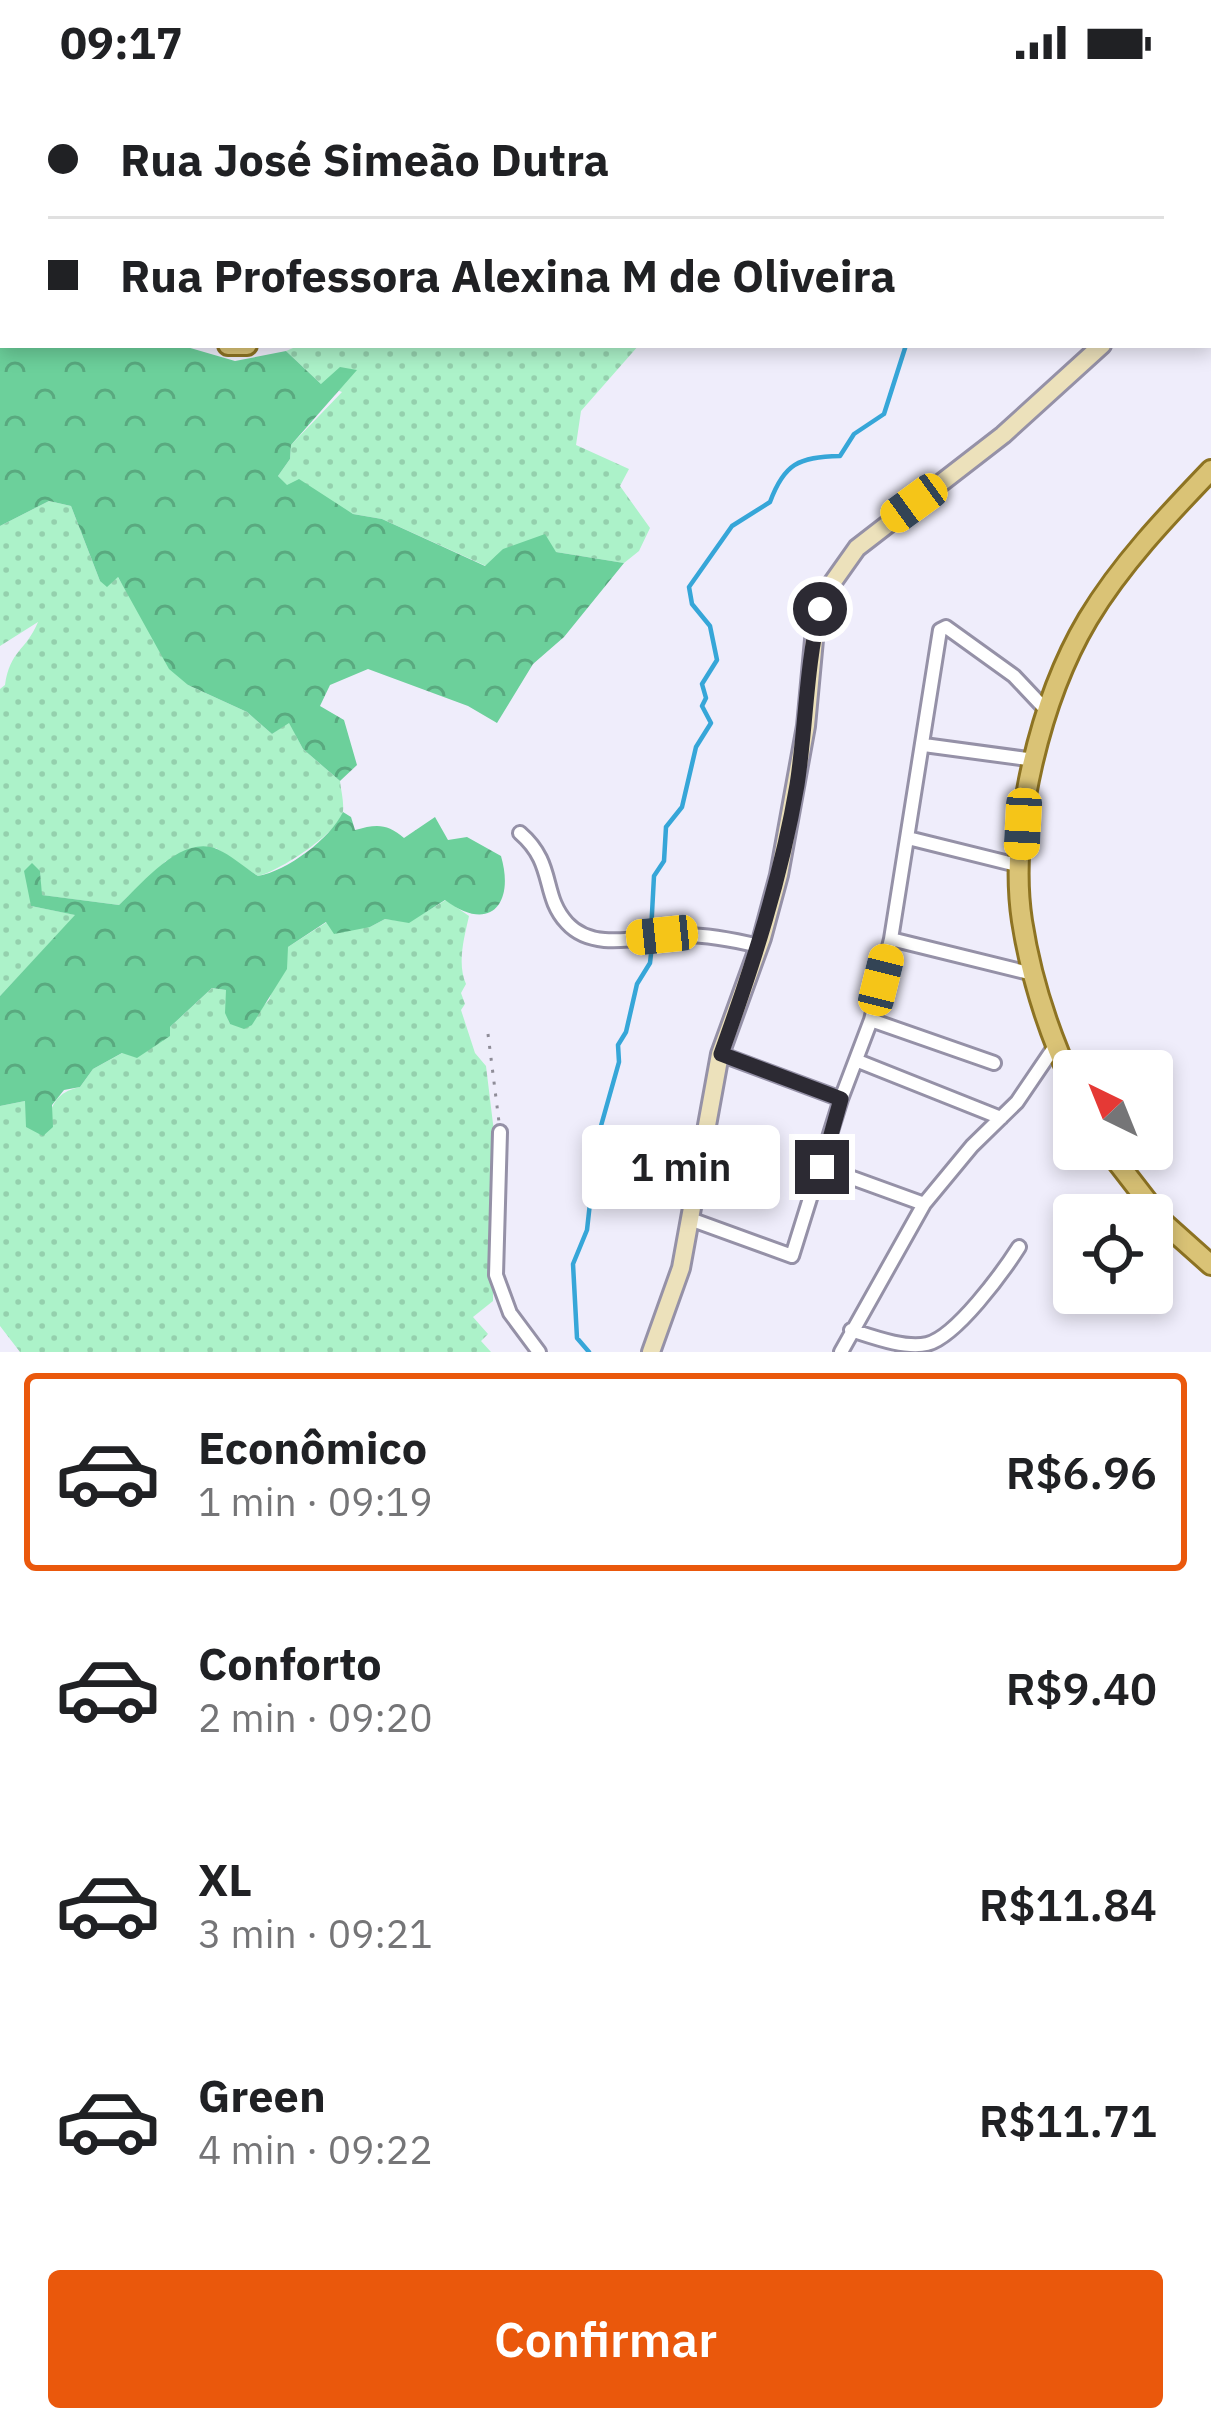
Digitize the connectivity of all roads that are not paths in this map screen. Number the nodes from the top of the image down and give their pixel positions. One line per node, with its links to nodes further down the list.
1 (1099, 348): 10 (main road)
2 (1211, 470): 3 (main road)
3 (1047, 711): 4 (street); 5 (main road)
4 (924, 745): 5 (street); 7 (street)
5 (1035, 760): 8 (main road)
6 (520, 833): 10 (street)
7 (908, 838): 8 (street); 9 (street)
8 (1021, 866): 11 (main road)
9 (891, 939): 11 (street); 12 (street)
10 (759, 946): 15 (main road)
11 (1033, 974): 13 (main road)
12 (871, 1020): 16 (street); 17 (street)
13 (1055, 1046): 14 (main road); 19 (street)
14 (1057, 1050)
15 (721, 1054): 18 (street); 24 (main road)
16 (858, 1061): 18 (street); 19 (street)
17 (994, 1063)
18 (841, 1099): 21 (street)
19 (1001, 1118): 23 (street)
20 (500, 1132): 28 (street)
21 (822, 1167): 23 (street); 24 (street)
22 (1123, 1170): 26 (main road)
23 (924, 1204): 27 (street)
24 (690, 1219): 29 (main road)
25 (1019, 1247): 27 (street)
26 (1211, 1265)
27 (851, 1330): 30 (street)
28 (539, 1352)
29 (651, 1352)
30 (841, 1352)

